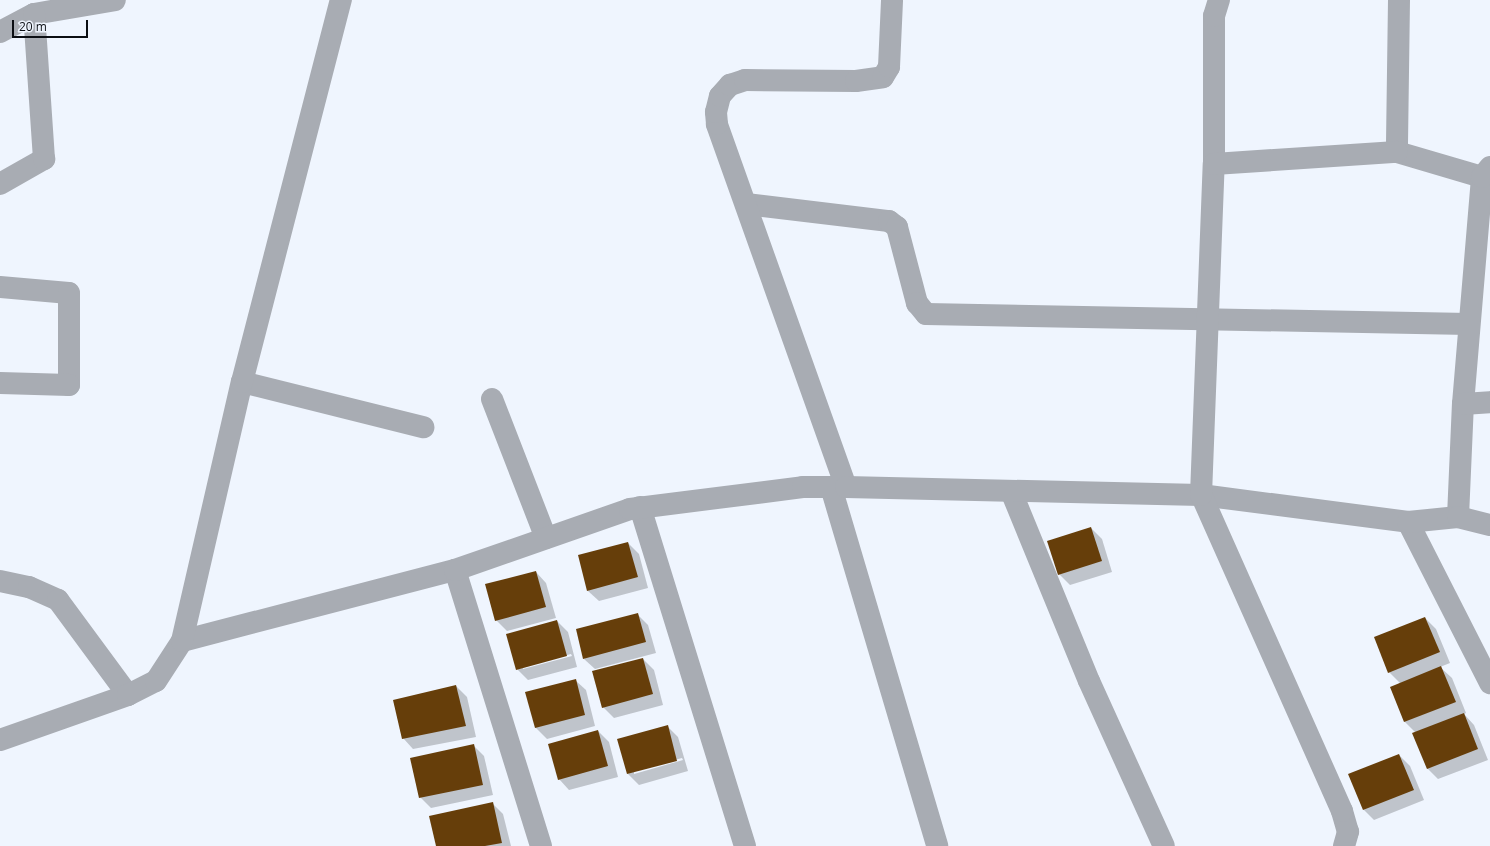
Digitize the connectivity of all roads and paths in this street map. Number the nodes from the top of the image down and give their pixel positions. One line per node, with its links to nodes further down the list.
1 (115, 0): 6 (street)
2 (340, 0): 17 (street)
3 (892, 0): 13 (street)
4 (1219, 0): 10 (street)
5 (1399, 0): 9 (street)
6 (81, 3): 7 (street)
7 (34, 14): 8 (street); 12 (street)
8 (0, 32)
9 (1397, 152): 10 (street); 11 (street)
10 (1214, 164): 15 (street)
11 (1486, 172): 16 (street)
12 (0, 184)
13 (746, 204): 15 (street); 23 (street)
14 (0, 287): 18 (street)
15 (1208, 320): 16 (street); 25 (street)
16 (1469, 324): 21 (street)
17 (242, 382): 22 (street); 33 (street)
18 (0, 384)
19 (492, 399): 30 (street)
20 (1490, 402): 21 (street)
21 (1463, 404): 27 (street)
22 (423, 428)
23 (839, 487): 24 (street); 26 (street); 39 (street)
24 (1011, 491): 25 (street); 40 (street)
25 (1201, 495): 28 (street); 41 (street)
26 (640, 507): 30 (street); 38 (street)
27 (1458, 517): 28 (street); 29 (street)
28 (1408, 522): 34 (street)
29 (1490, 525)
30 (546, 538): 31 (street)
31 (455, 570): 33 (street); 37 (street)
32 (0, 581): 35 (street)
33 (182, 641): 35 (street)
34 (1490, 683)
35 (128, 695): 36 (street)
36 (0, 740)
37 (541, 846)
38 (745, 846)
39 (937, 846)
40 (1164, 846)
41 (1344, 846)

